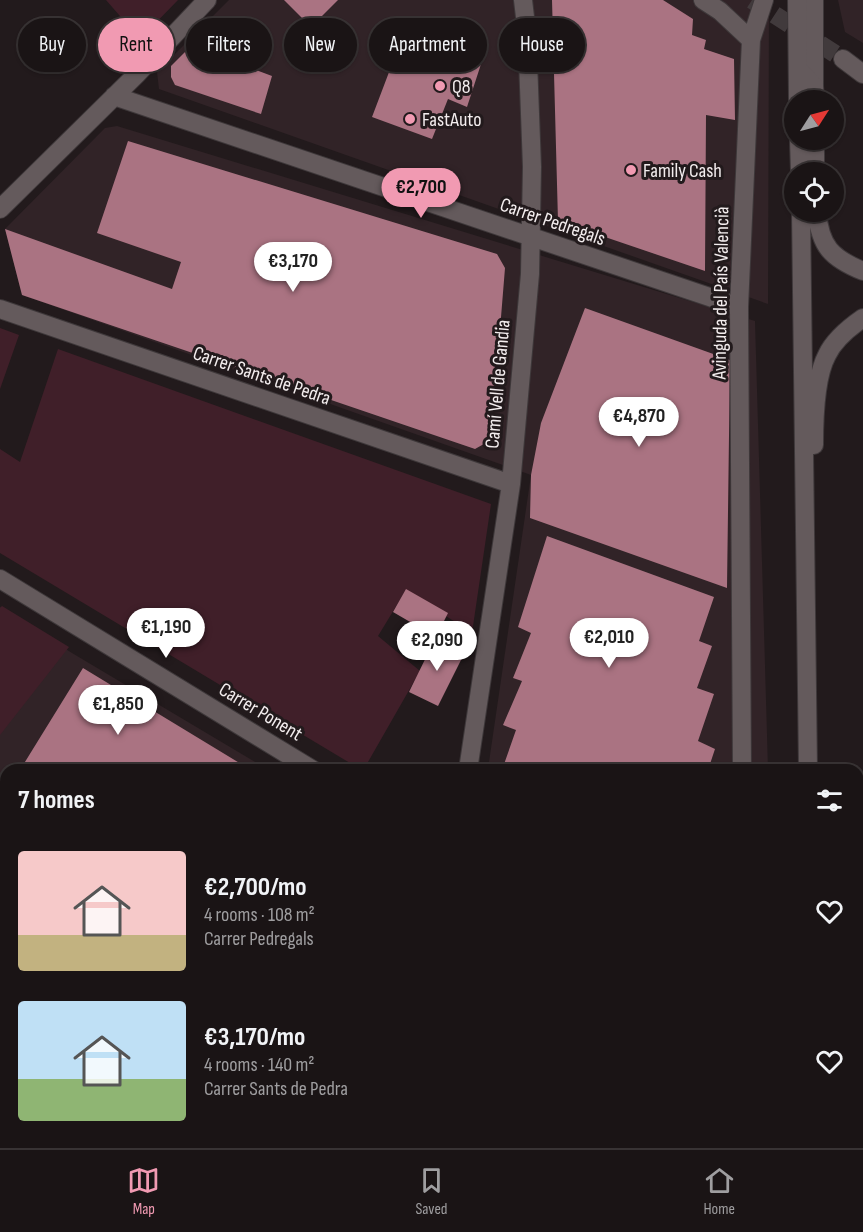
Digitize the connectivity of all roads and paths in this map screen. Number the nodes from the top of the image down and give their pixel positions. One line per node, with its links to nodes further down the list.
1 (207, 0): 14 (street)
2 (523, 0): 18 (street, Camí Vell de Gandia)
3 (703, 0): 7 (street)
4 (764, 0): 7 (street, Avinguda del País Valencià)
5 (796, 0): 9 (street)
6 (814, 0): 13 (street)
7 (751, 40): 20 (street, Avinguda del País Valencià)
8 (843, 59): 10 (street)
9 (798, 69): 11 (street); 12 (street)
10 (863, 74)
11 (798, 90)
12 (813, 90)
13 (815, 90)
14 (114, 96): 15 (street); 18 (street, Carrer Pedregals)
15 (0, 208)
16 (801, 222): 25 (street)
17 (818, 222): 19 (street)
18 (532, 238): 20 (street, Carrer Pedregals); 23 (street, Camí Vell de Gandia)
19 (863, 271)
20 (739, 307): 28 (street, Avinguda del País Valencià)
21 (0, 309): 23 (street, Carrer Sants de Pedra)
22 (863, 318): 25 (street)
23 (511, 484): 27 (street, Camí Vell de Gandia)
24 (0, 579): 26 (street, Carrer Ponent)
25 (806, 691): 29 (street)
26 (303, 764)
27 (469, 764)
28 (742, 764)
29 (808, 764)

